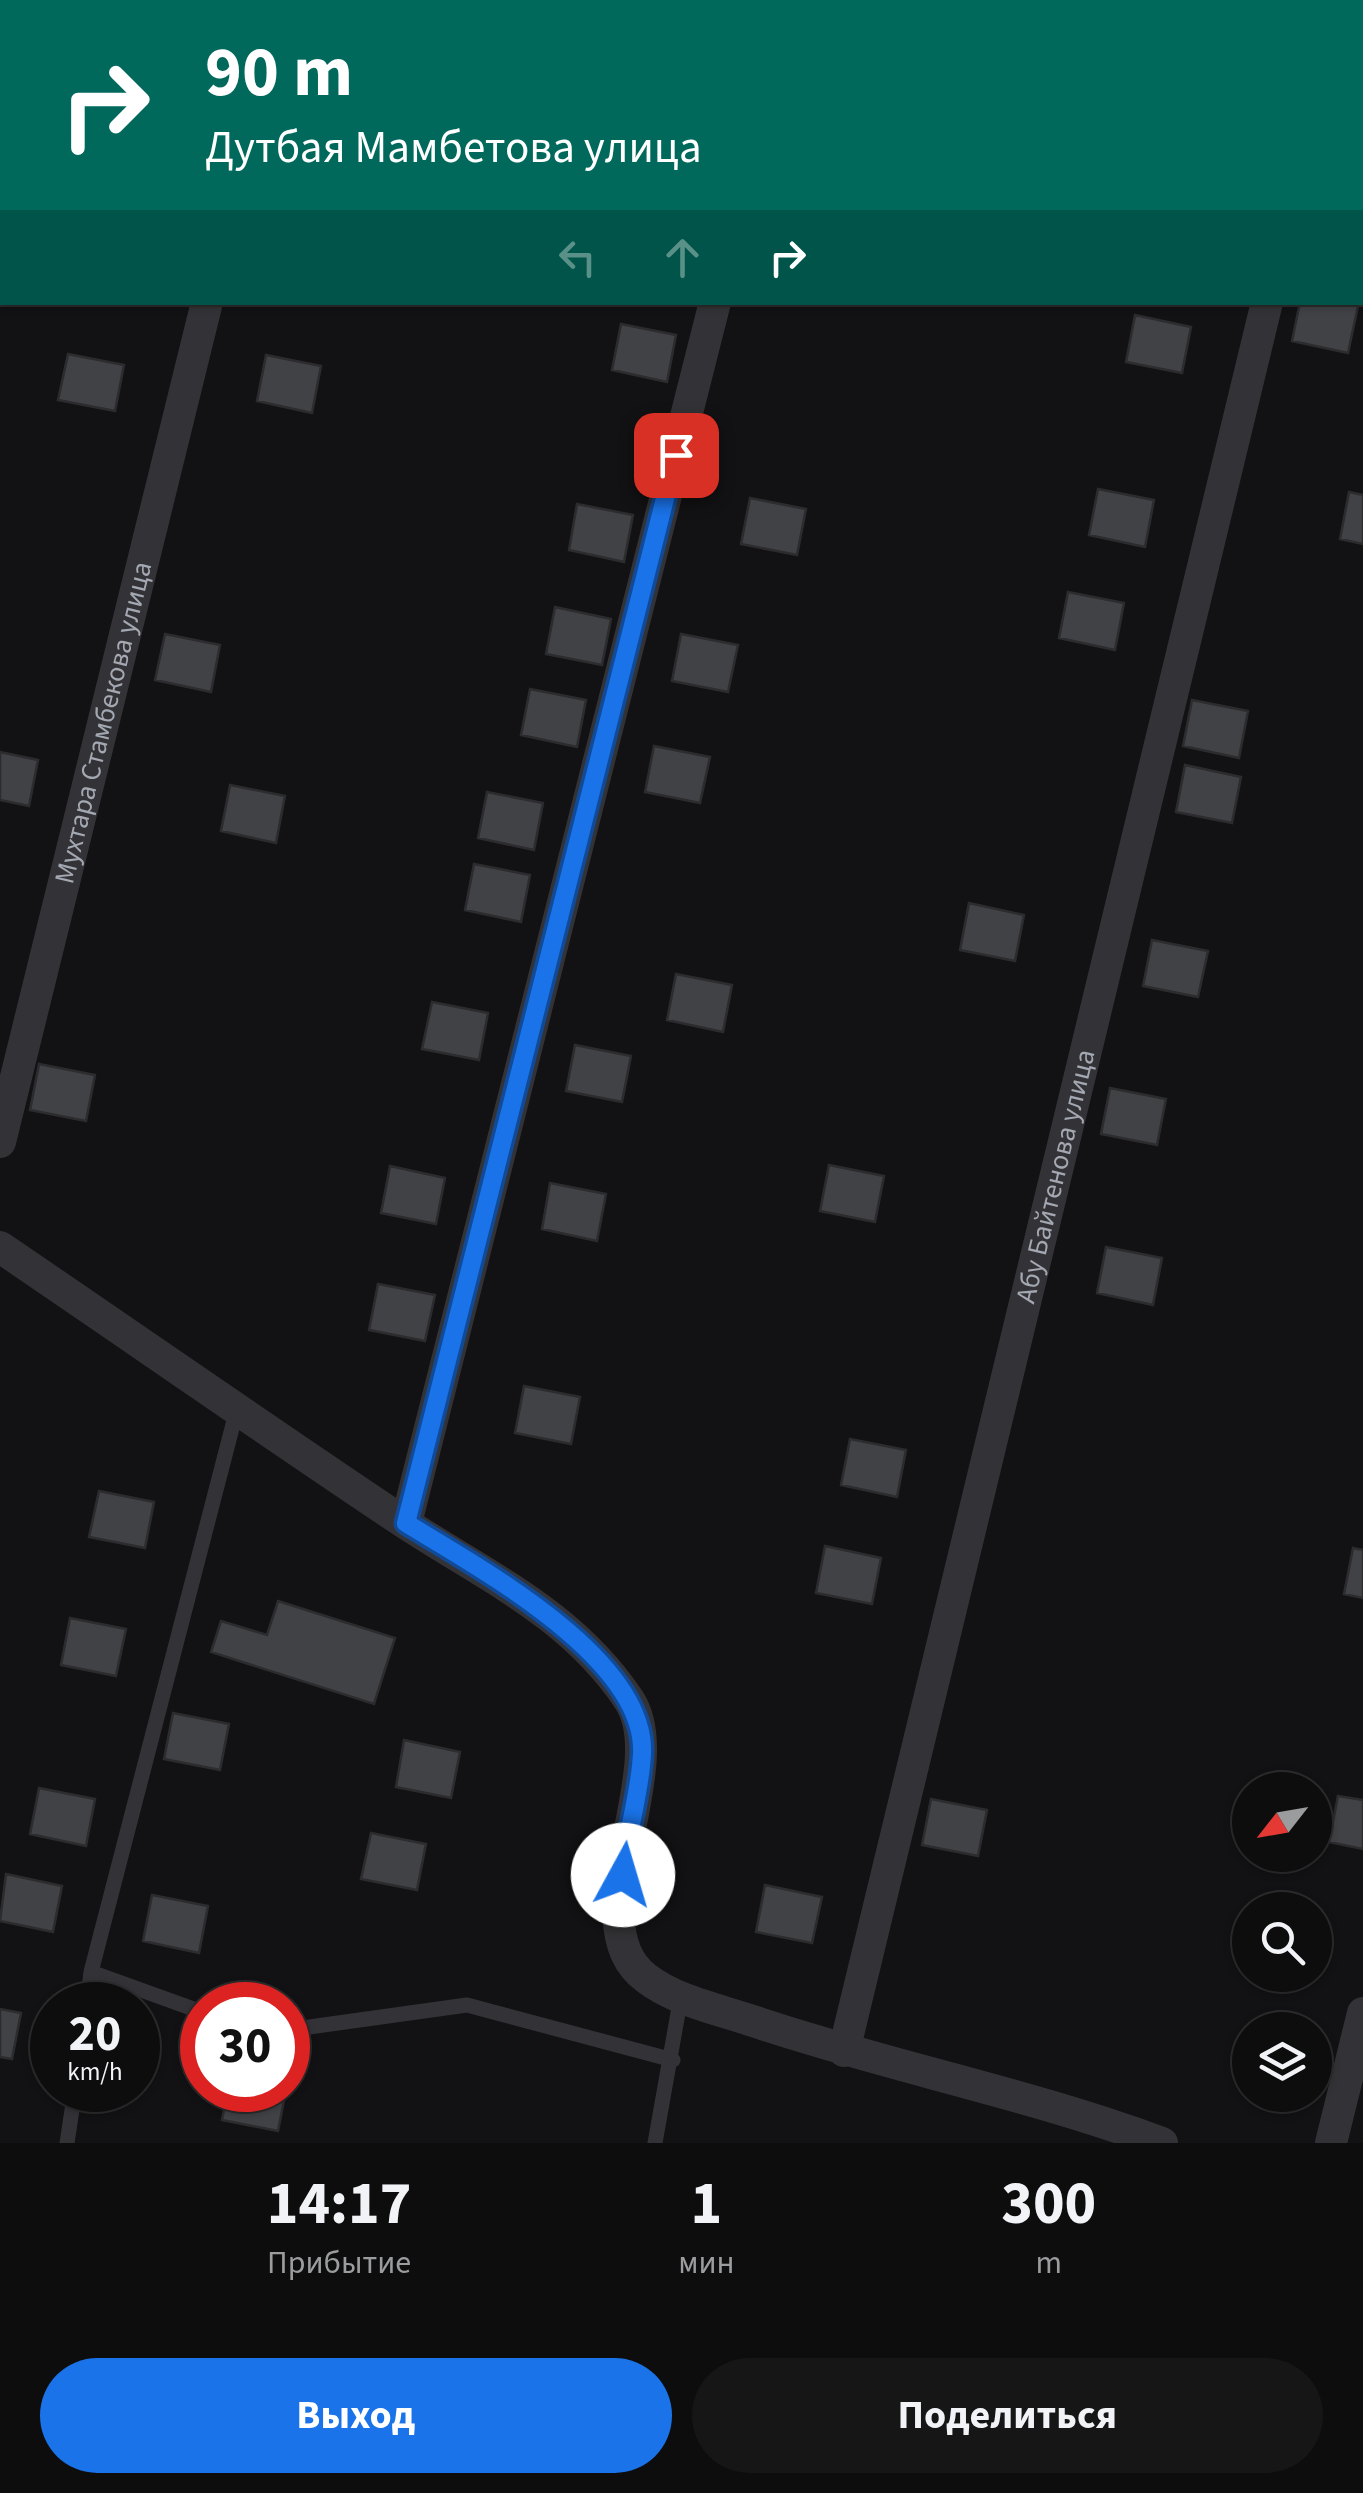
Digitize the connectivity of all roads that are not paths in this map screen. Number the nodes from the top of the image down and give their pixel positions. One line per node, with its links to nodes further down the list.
1 (206, 305): 4 (street, Мухтара Стамбекова улица)
2 (714, 305): 7 (street)
3 (1266, 305): 14 (street, Абу Байтенова улица)
4 (0, 1142)
5 (0, 1247): 6 (street)
6 (238, 1408): 7 (street); 8 (lane)
7 (406, 1523): 10 (street)
8 (91, 1972): 9 (lane); 11 (lane)
9 (89, 1982)
10 (680, 1996): 14 (street); 15 (lane)
11 (180, 2004)
12 (1363, 2013): 20 (street)
13 (310, 2027): 15 (lane)
14 (844, 2052): 17 (street)
15 (673, 2060): 19 (lane)
16 (72, 2112): 18 (lane)
17 (1145, 2140)
18 (68, 2143)
19 (655, 2143)
20 (1330, 2143)

